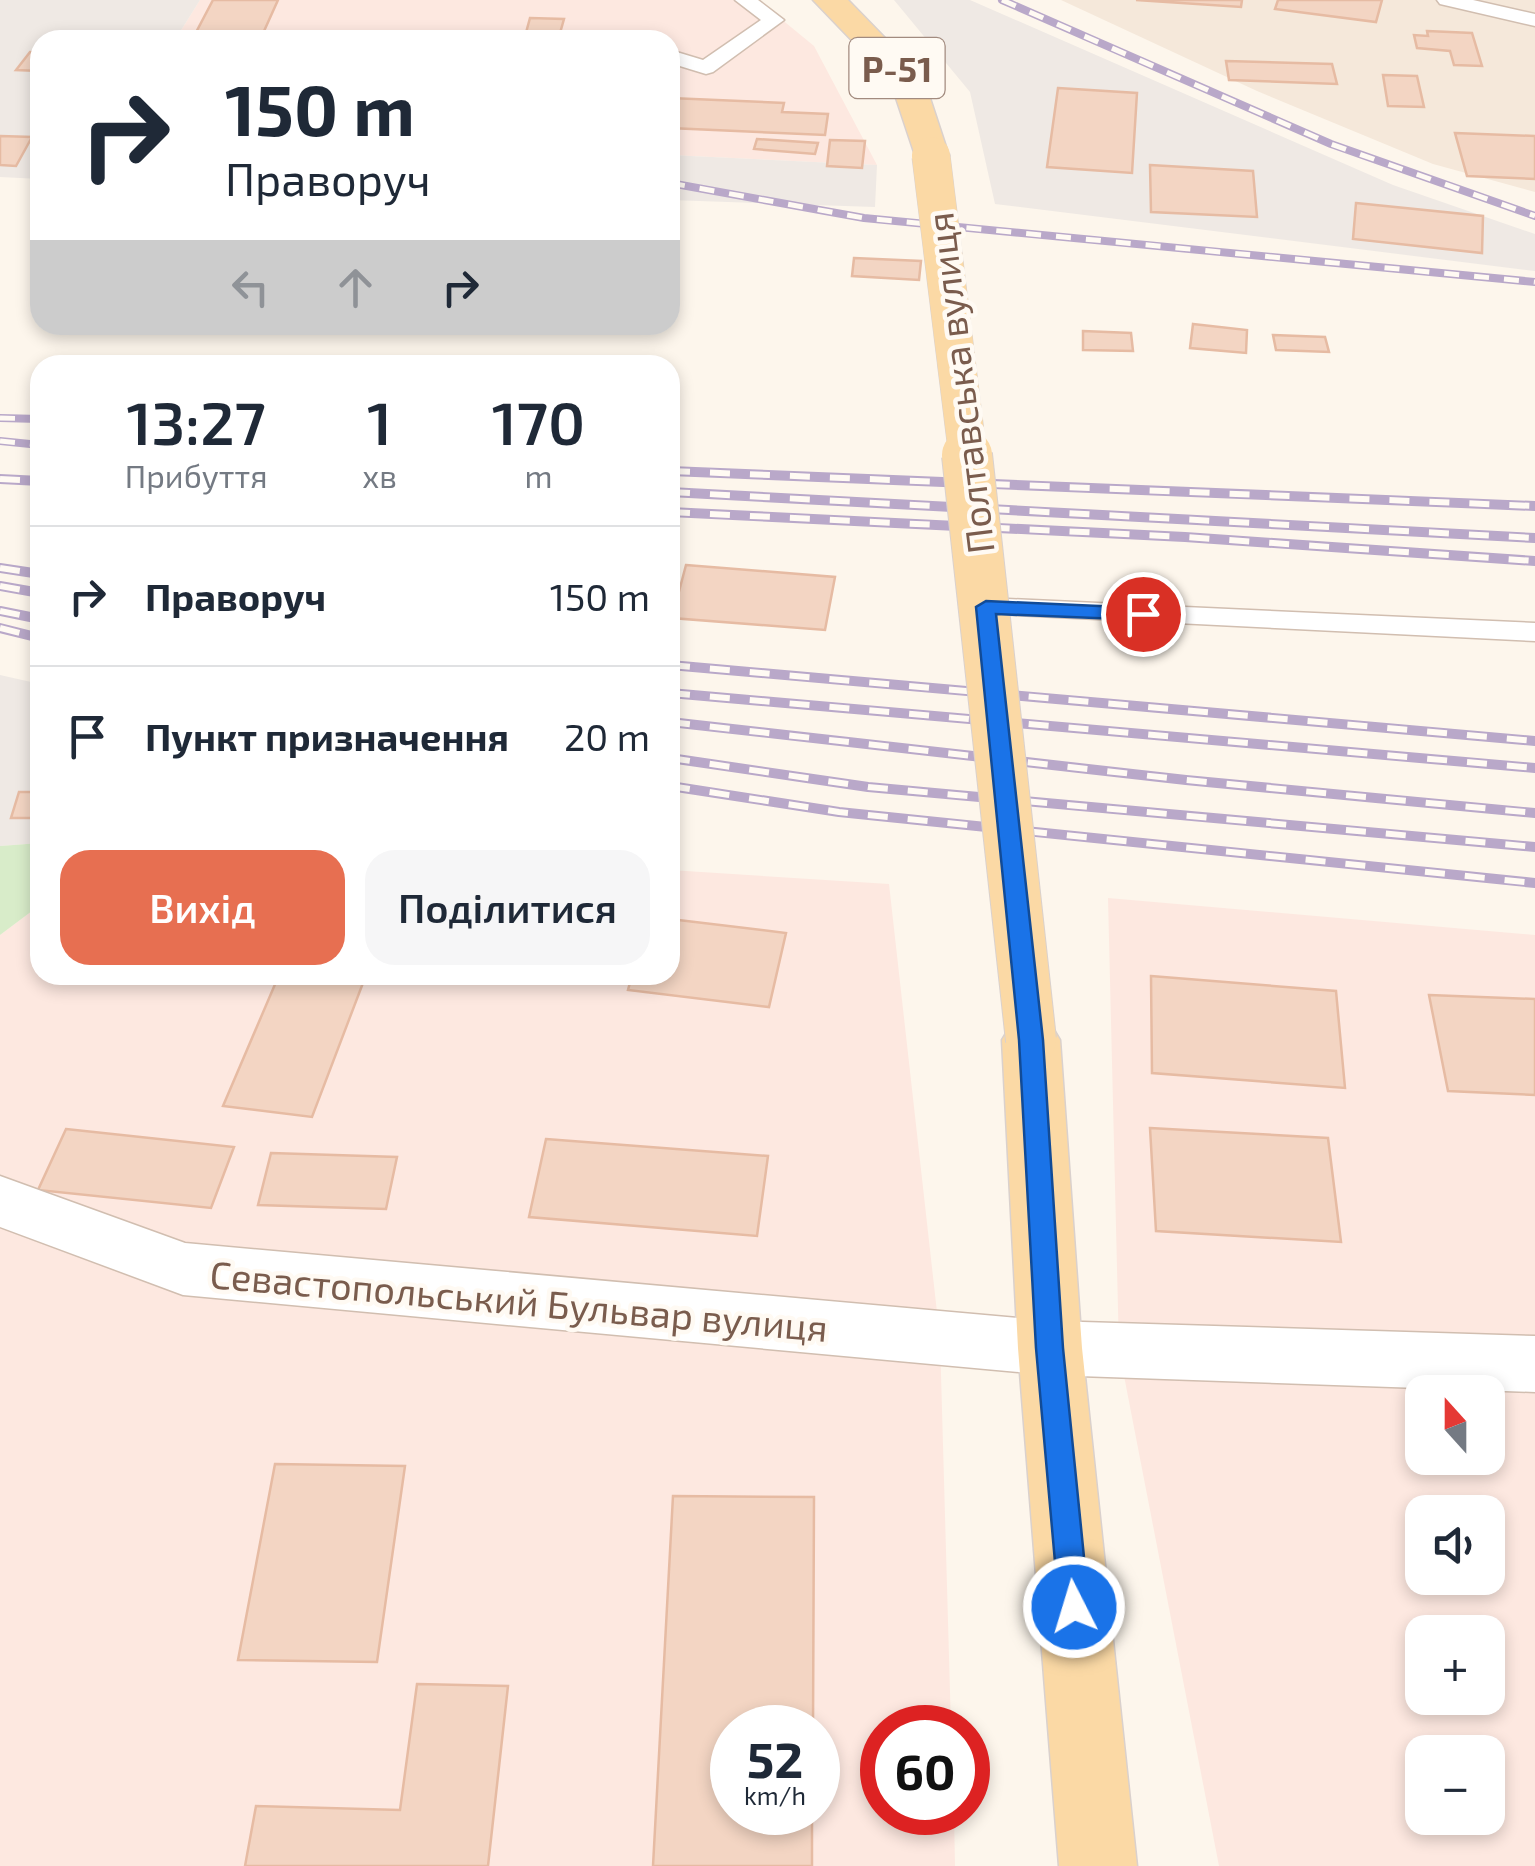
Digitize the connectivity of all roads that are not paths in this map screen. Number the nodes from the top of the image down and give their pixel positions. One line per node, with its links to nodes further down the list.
1 (745, 0): 5 (lane)
2 (830, 0): 6 (main road, Полтавська вулиця / Р-51, bridge)
3 (1448, 0): 4 (lane)
4 (1535, 20)
5 (680, 59)
6 (986, 607): 7 (lane); 9 (main road, Полтавська вулиця / Р-51, bridge)
7 (1535, 632)
8 (0, 1201): 9 (street, Севастопольський Бульвар вулиця)
9 (1050, 1348): 10 (street, Севастопольський Бульвар вулиця); 11 (main road, Полтавська вулиця / Р-51)
10 (1535, 1364)
11 (1098, 1866)

